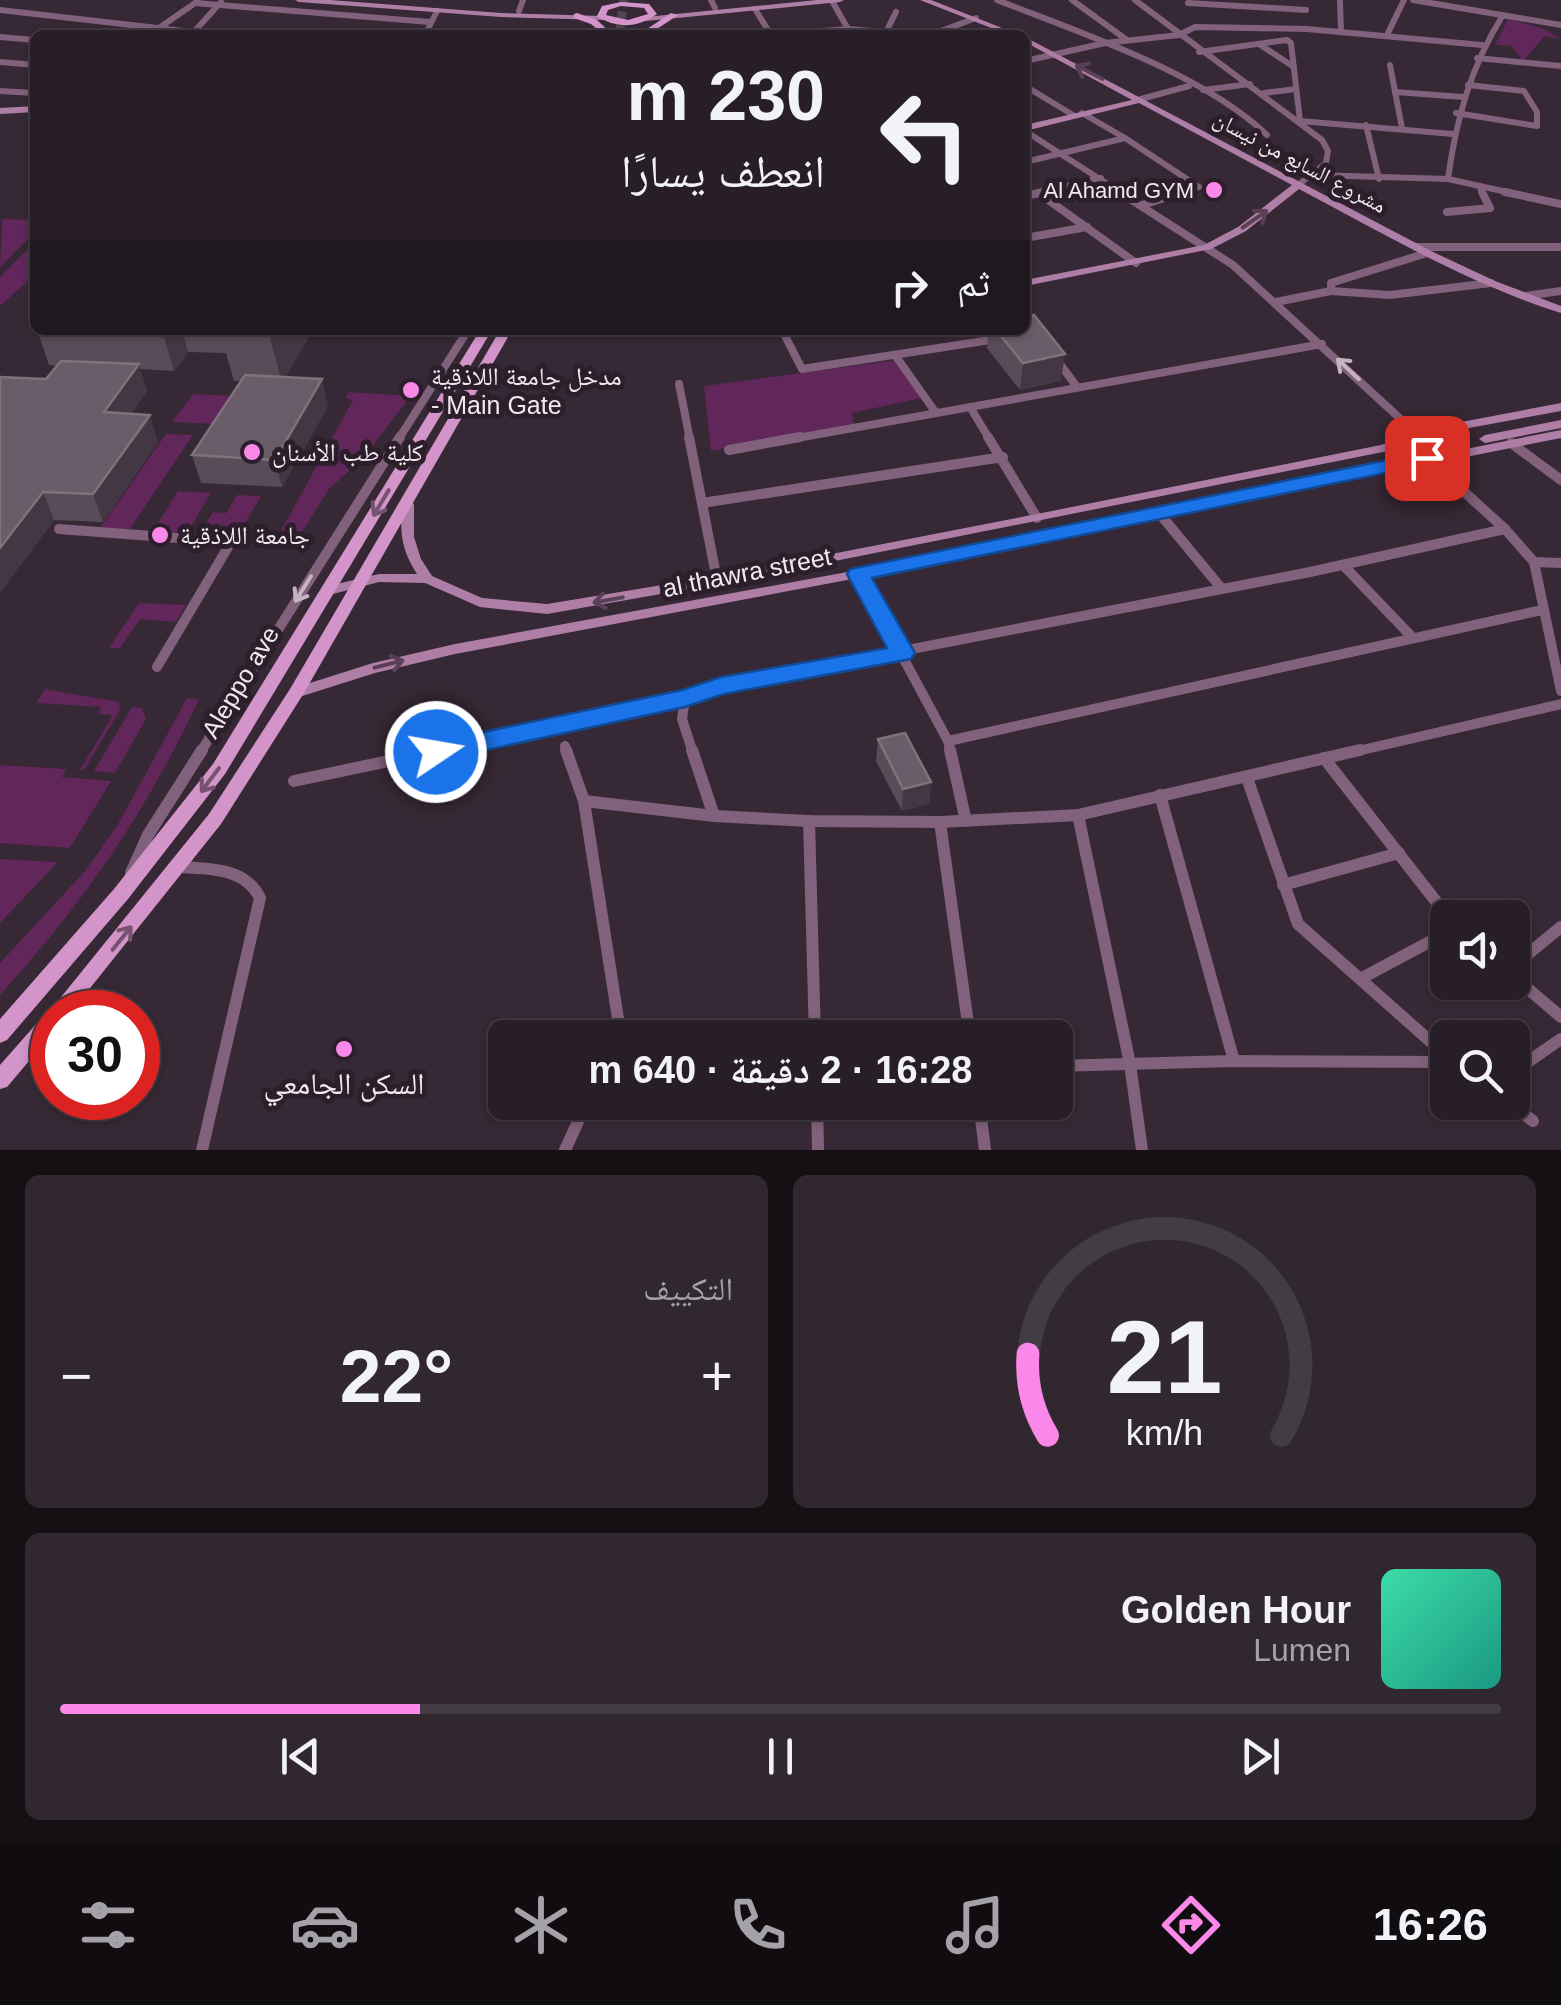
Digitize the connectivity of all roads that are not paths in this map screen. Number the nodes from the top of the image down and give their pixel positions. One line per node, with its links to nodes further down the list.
1 (300, 0): 20 (main road)
2 (349, 0): 20 (main road)
3 (523, 0): 25 (street)
4 (806, 0): 18 (main road)
5 (840, 0): 14 (main road)
6 (924, 0): 31 (main road)
7 (997, 0): 60 (street)
8 (1072, 0): 58 (street)
9 (1135, 0): 55 (street)
10 (1340, 0): 53 (street)
11 (1404, 0): 54 (street)
12 (1417, 0): 30 (street)
13 (197, 1): 15 (street); 40 (street)
14 (832, 1): 21 (main road); 41 (street)
15 (222, 2): 32 (street); 43 (street)
16 (1188, 2): 19 (street); 38 (street)
17 (652, 4): 26 (main road); 33 (main road); 35 (main road)
18 (713, 4): 26 (main road)
19 (1253, 4): 23 (street); 39 (street)
20 (384, 6): 24 (main road); 25 (main road); 32 (street)
21 (755, 9): 26 (main road); 47 (street)
22 (0, 10): 40 (street)
23 (1306, 10)
24 (437, 11): 29 (main road); 34 (street)
25 (519, 11): 28 (main road)
26 (676, 12): 33 (main road); 46 (main road)
27 (896, 12): 50 (street)
28 (580, 13): 29 (main road); 35 (main road); 35 (main road); 35 (main road)
29 (537, 16): 37 (street)
30 (1503, 16): 36 (street); 62 (street)
31 (976, 18): 51 (street); 52 (main road)
32 (382, 19): 34 (street)
33 (644, 20): 35 (main road); 45 (main road)
34 (430, 22): 44 (street)
35 (613, 23)
36 (1561, 25)
37 (533, 27)
38 (1195, 27): 39 (street); 55 (street)
39 (1263, 27): 53 (street)
40 (158, 29): 42 (street)
41 (848, 29): 48 (street); 49 (street)
42 (165, 30)
43 (196, 30)
44 (428, 30)
45 (640, 30)
46 (646, 30)
47 (767, 30)
48 (835, 30)
49 (861, 30)
50 (887, 30)
51 (941, 30)
52 (1004, 30)
53 (1341, 32): 54 (street)
54 (1388, 34): 62 (street)
55 (1178, 35): 58 (street); 63 (street)
56 (0, 37): 57 (street)
57 (30, 40)
58 (1127, 40): 60 (street)
59 (1030, 42): 64 (main road, مشروع السابع من نيسان)
60 (1105, 43): 64 (street); 74 (street)
61 (1258, 44): 63 (street); 71 (street); 71 (street)
62 (1482, 45): 65 (street)
63 (1200, 52): 72 (street)
64 (1053, 54): 66 (street); 83 (main road, مشروع السابع من نيسان, one-way to 64)
65 (1477, 58): 70 (street); 73 (street)
66 (1030, 60)
67 (0, 62): 69 (street)
68 (1390, 64): 79 (street)
69 (30, 65)
70 (1561, 66)
71 (1294, 67): 76 (street)
72 (1250, 84): 78 (street); 81 (street)
73 (1468, 85): 82 (street); 86 (street)
74 (1189, 86): 78 (street); 83 (street)
75 (1030, 89): 87 (street)
76 (1296, 89): 81 (street); 90 (street)
77 (0, 90): 80 (street)
78 (1202, 90): 96 (street)
79 (1395, 92): 82 (street); 93 (street)
80 (30, 93)
81 (1262, 94): 90 (street)
82 (1463, 97): 86 (street)
83 (1141, 99): 87 (main road); 104 (main road, مشروع السابع من نيسان)
84 (30, 110): 85 (main road)
85 (0, 111)
86 (1456, 113): 95 (street)
87 (1077, 114): 92 (main road); 97 (street)
88 (30, 118): 89 (main road)
89 (0, 119)
90 (1300, 121): 91 (street); 100 (street)
91 (1366, 125): 93 (street); 102 (street)
92 (1030, 128)
93 (1402, 128): 95 (street)
94 (1030, 133): 98 (street)
95 (1454, 134): 103 (street)
96 (1266, 135)
97 (1125, 138): 98 (street); 108 (street)
98 (1063, 154): 99 (street); 101 (street)
99 (1030, 161)
100 (1315, 175): 102 (street); 104 (street)
101 (1100, 178): 106 (street); 108 (street)
102 (1379, 178): 103 (street)
103 (1448, 178): 105 (street)
104 (1298, 184): 113 (main road, one-way to 104); 114 (main road, مشروع السابع من نيسان)
105 (1479, 186): 109 (street); 110 (street)
106 (1040, 194): 107 (street); 111 (street)
107 (1030, 195)
108 (1142, 204): 113 (street)
109 (1561, 204)
110 (1447, 212)
111 (1088, 227): 112 (street); 118 (street)
112 (1030, 237)
113 (1207, 247): 118 (main road); 124 (street)
114 (1415, 247): 115 (street); 116 (main road, مشروع السابع من نيسان)
115 (1559, 247): 117 (street)
116 (1427, 253): 120 (main road, مشروع السابع من نيسان); 121 (street)
117 (1561, 257)
118 (1136, 264): 119 (main road)
119 (1030, 282)
120 (1491, 284): 121 (street); 123 (main road, مشروع السابع من نيسان)
121 (1330, 291): 124 (street)
122 (1561, 292): 123 (street)
123 (1525, 296): 125 (main road, مشروع السابع من نيسان)
124 (1276, 302): 131 (street)
125 (1561, 310)
126 (465, 335): 188 (street, one-way to 188)
127 (483, 335): 163 (main road, Aleppo ave, one-way to 163)
128 (505, 335): 149 (main road, Aleppo ave)
129 (785, 335): 133 (street)
130 (1002, 339): 133 (street)
131 (1322, 344): 135 (street); 142 (street, one-way to 131)
132 (1047, 347): 135 (street)
133 (895, 356): 138 (street)
134 (679, 384): 148 (street)
135 (1077, 387): 137 (street)
136 (1561, 407): 142 (main road, al thawra street)
137 (970, 408): 138 (street); 145 (street)
138 (936, 414): 144 (street)
139 (1561, 416): 142 (main road)
140 (1561, 424): 146 (main road)
141 (1561, 434): 143 (main road, al thawra street)
142 (1419, 436): 151 (main road, al thawra street)
143 (1511, 444): 146 (main road, al thawra street); 147 (street)
144 (729, 450)
145 (1003, 457): 148 (street); 151 (street)
146 (1433, 457): 150 (main road, al thawra street); 153 (street)
147 (1561, 480)
148 (702, 503): 160 (street)
149 (408, 504): 158 (main road); 159 (main road, Aleppo ave)
150 (1160, 513): 157 (main road, al thawra street); 162 (street)
151 (1037, 518): 160 (main road, al thawra street)
152 (58, 529): 168 (street)
153 (1505, 529): 154 (street); 156 (street)
154 (1534, 562): 155 (street); 165 (street)
155 (1561, 564)
156 (1343, 565): 162 (street); 166 (street)
157 (858, 574): 164 (main road, al thawra street); 167 (street)
158 (427, 579): 159 (main road, al thawra street); 161 (main road, al thawra street, one-way to 158)
159 (363, 580): 163 (main road, al thawra street); 170 (main road, Aleppo ave)
160 (717, 580): 161 (main road, al thawra street)
161 (678, 587): 164 (main road)
162 (1222, 589): 167 (street)
163 (328, 590): 188 (main road, Aleppo ave, one-way to 188)
164 (687, 606): 170 (main road, al thawra street, one-way to 164)
165 (1542, 610): 166 (street); 169 (street)
166 (1412, 638): 173 (street)
167 (902, 653): 171 (street); 173 (street)
168 (157, 667)
169 (1561, 691)
170 (296, 694): 186 (main road, Aleppo ave)
171 (685, 698): 177 (street); 180 (street)
172 (1561, 704): 175 (street)
173 (948, 741): 183 (street)
174 (565, 746): 179 (street)
175 (1324, 758): 176 (street); 185 (street)
176 (1246, 778): 178 (street); 187 (street)
177 (294, 781)
178 (1160, 796): 181 (street); 205 (street)
179 (584, 801): 180 (street); 197 (street)
180 (714, 816): 182 (street)
181 (1078, 816): 183 (street); 207 (street)
182 (809, 821): 184 (street); 198 (street)
183 (966, 821): 184 (street)
184 (940, 822): 199 (street)
185 (1399, 853): 187 (street); 189 (street)
186 (179, 866): 194 (main road, Aleppo ave, one-way to 186); 215 (street)
187 (1283, 886): 193 (street)
188 (121, 894): 200 (main road, Aleppo ave)
189 (1436, 900)
190 (1561, 927): 192 (street)
191 (1430, 942): 193 (street)
192 (1530, 952)
193 (1360, 979): 202 (street)
194 (77, 990)
195 (1530, 991): 196 (street)
196 (1561, 1018)
197 (618, 1020)
198 (815, 1020)
199 (968, 1020)
200 (0, 1034)
201 (1561, 1039): 206 (street)
202 (1430, 1043)
203 (30, 1045): 209 (main road)
204 (1430, 1059): 205 (street)
205 (1234, 1061): 207 (street)
206 (1530, 1061)
207 (1130, 1064): 208 (street); 219 (street)
208 (1073, 1066)
209 (0, 1080)
210 (1530, 1119): 214 (street)
211 (579, 1120): 216 (street)
212 (817, 1120): 217 (street)
213 (981, 1120): 218 (street)
214 (1533, 1121)
215 (202, 1150)
216 (566, 1150)
217 (818, 1150)
218 (985, 1150)
219 (1142, 1150)

